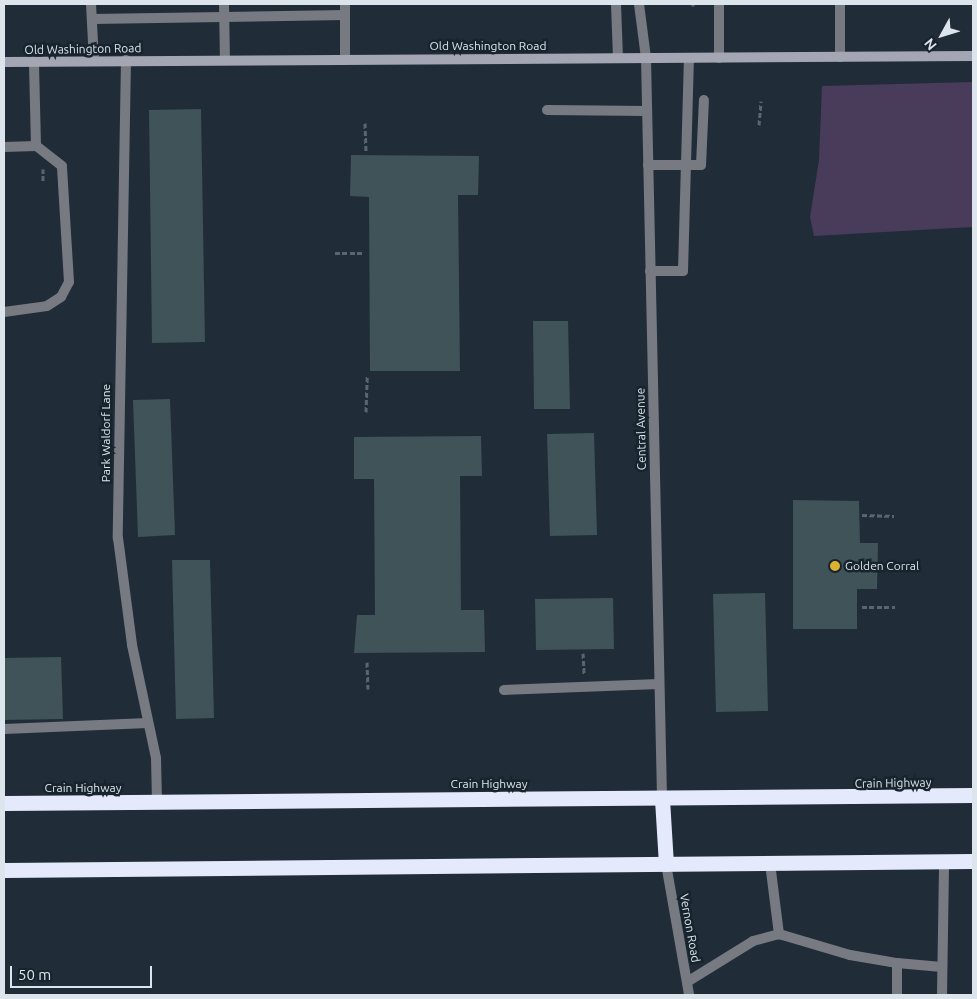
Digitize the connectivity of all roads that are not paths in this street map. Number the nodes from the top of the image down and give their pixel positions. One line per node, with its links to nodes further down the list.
1 (91, 4): 10 (street)
2 (224, 4): 9 (street)
3 (345, 4): 8 (street)
4 (616, 4): 13 (street)
5 (639, 4): 14 (street, Central Avenue)
6 (719, 4): 16 (street)
7 (840, 4): 12 (street)
8 (345, 15): 9 (street); 19 (street)
9 (224, 16): 10 (street); 18 (street)
10 (92, 19): 20 (street)
11 (973, 56): 12 (main road, Old Washington Road)
12 (840, 57): 16 (main road, Old Washington Road)
13 (618, 58): 14 (main road, Old Washington Road); 19 (main road, Old Washington Road)
14 (646, 58): 15 (main road, Old Washington Road); 25 (street, Central Avenue)
15 (689, 58): 16 (main road, Old Washington Road); 29 (street)
16 (719, 58)
17 (126, 60): 18 (main road, Old Washington Road); 20 (main road, Old Washington Road); 34 (street, Park Waldorf Lane)
18 (225, 60): 19 (main road, Old Washington Road)
19 (345, 60)
20 (94, 61): 22 (main road, Old Washington Road)
21 (4, 62): 22 (main road, Old Washington Road)
22 (34, 62): 26 (street)
23 (704, 100): 29 (street)
24 (547, 110): 25 (street)
25 (647, 111): 28 (street, Central Avenue)
26 (36, 146): 27 (street); 31 (street)
27 (4, 147)
28 (648, 165): 29 (street); 30 (street, Central Avenue)
29 (686, 165): 30 (street)
30 (650, 272): 32 (street, Central Avenue)
31 (4, 312)
32 (659, 684): 33 (street); 37 (street, Central Avenue)
33 (504, 690)
34 (148, 723): 35 (street); 38 (street, Park Waldorf Lane)
35 (4, 730)
36 (973, 795): 37 (highway, Crain Highway)
37 (662, 799): 38 (highway, Crain Highway); 43 (highway)
38 (157, 802): 39 (highway, Crain Highway)
39 (4, 803)
40 (944, 861): 41 (highway); 42 (highway); 47 (street)
41 (973, 861)
42 (770, 863): 43 (highway); 45 (street)
43 (666, 864): 44 (highway); 48 (street, Vernon Road)
44 (4, 870)
45 (779, 934): 46 (street); 48 (street)
46 (897, 963): 47 (street); 50 (street)
47 (942, 967): 51 (street)
48 (687, 982): 49 (street, Vernon Road)
49 (689, 995)
50 (897, 995)
51 (942, 995)

